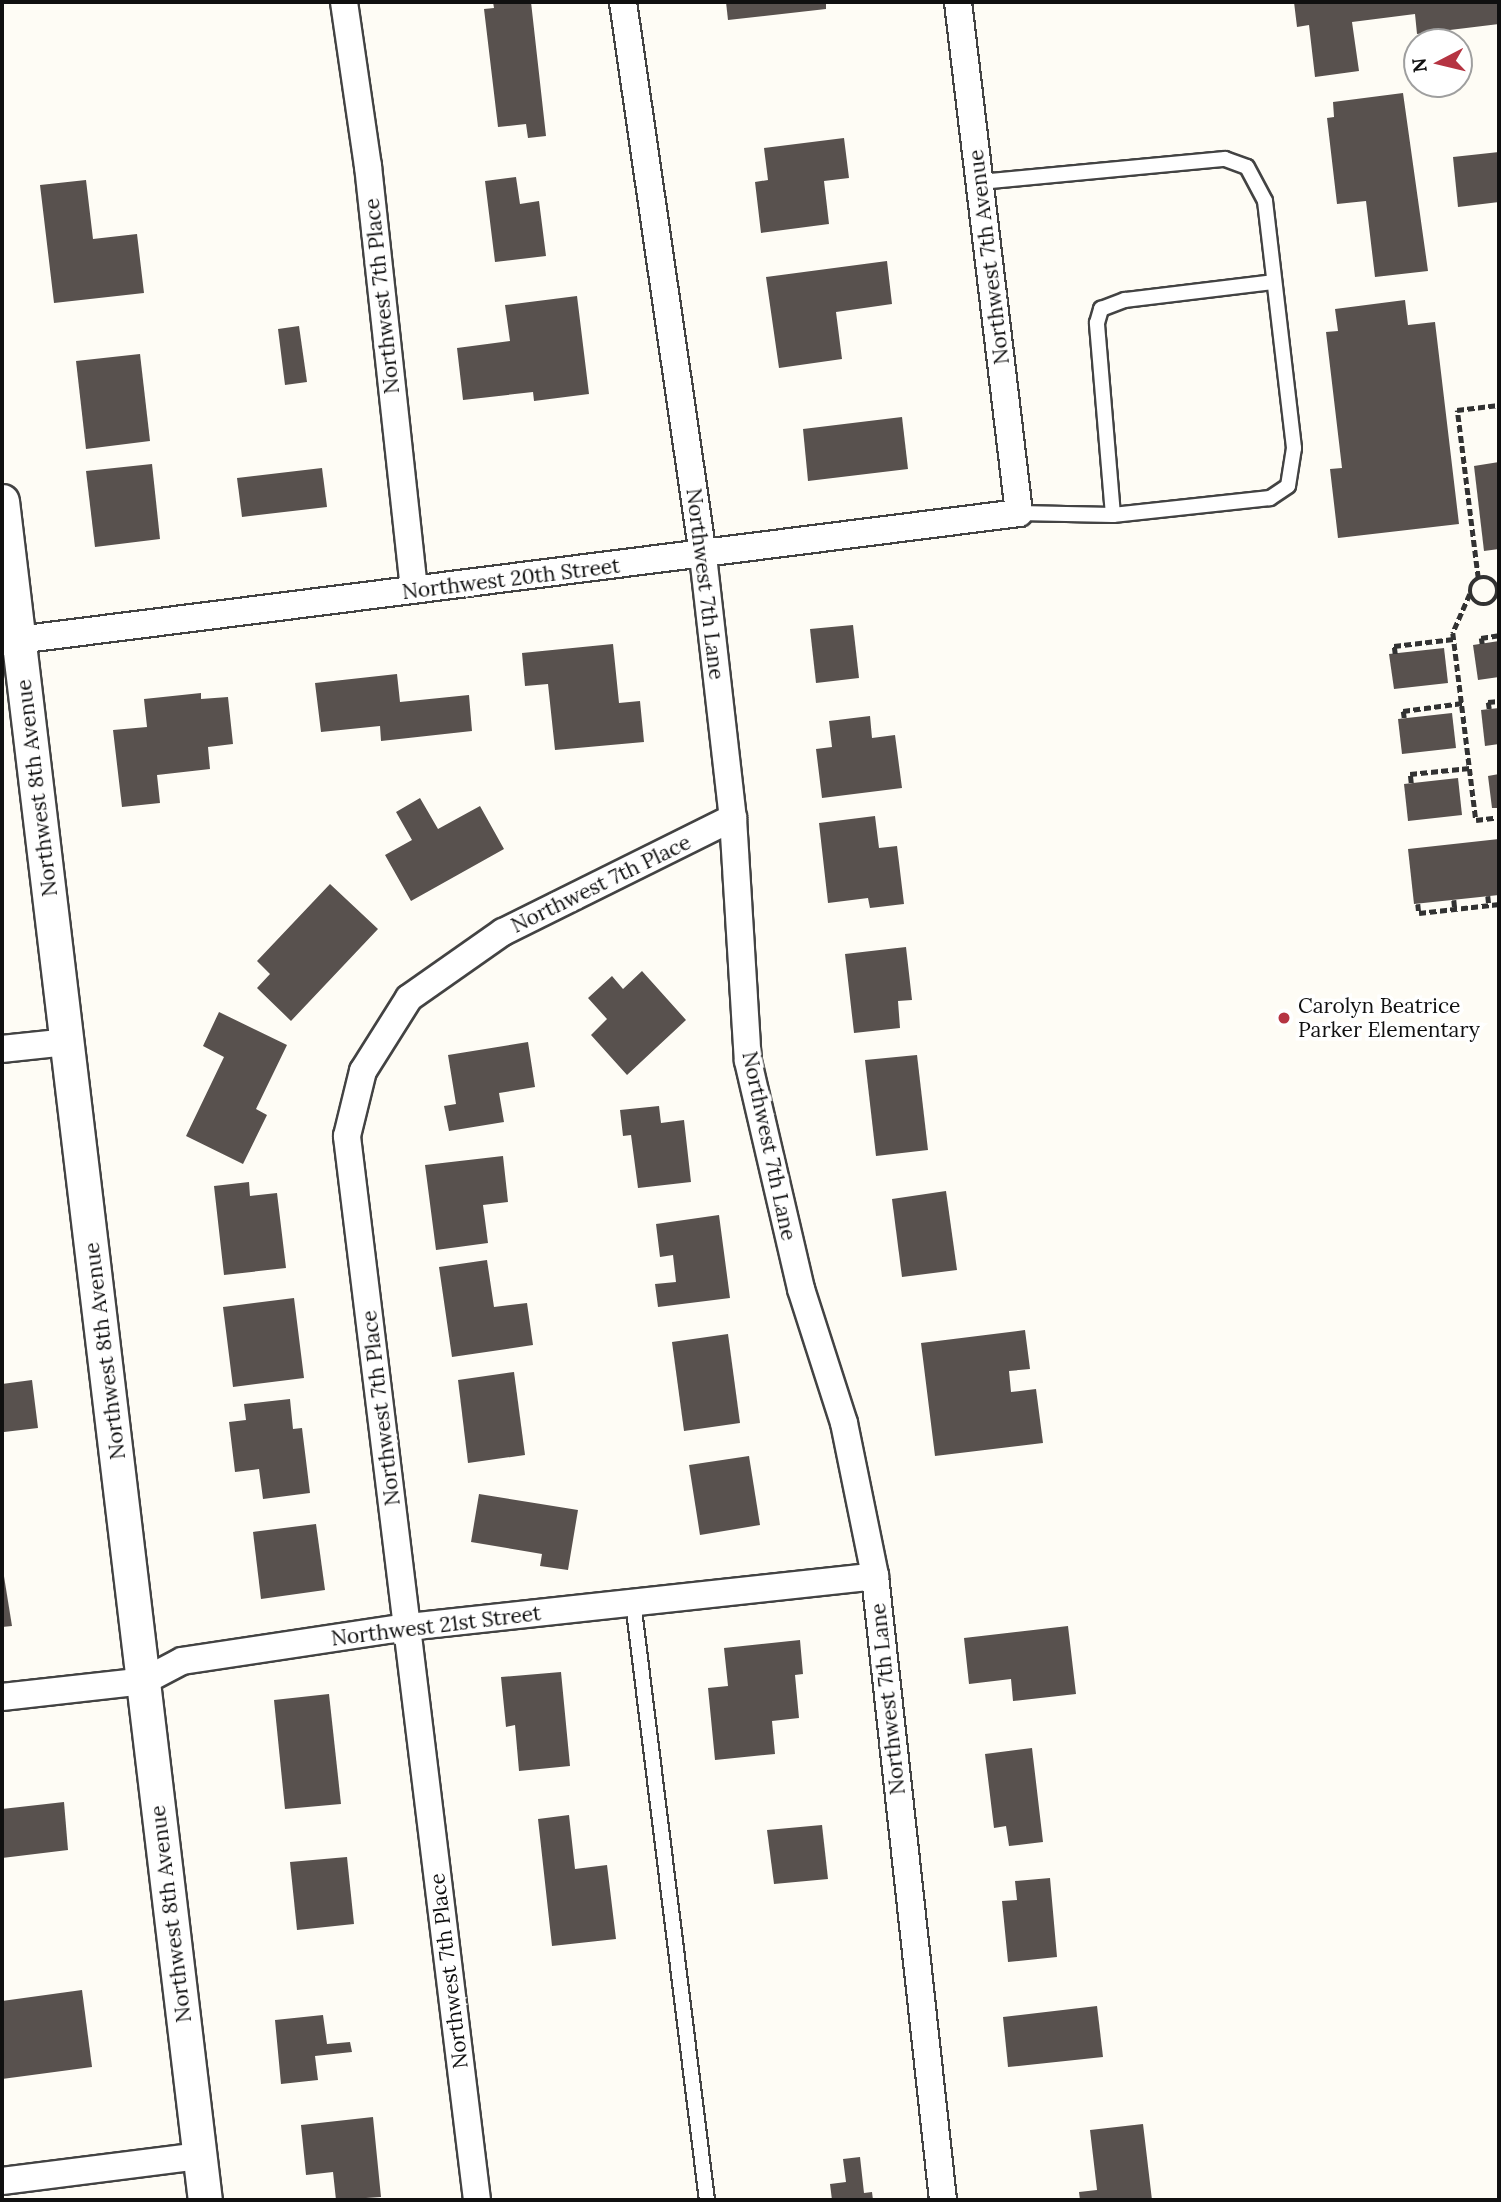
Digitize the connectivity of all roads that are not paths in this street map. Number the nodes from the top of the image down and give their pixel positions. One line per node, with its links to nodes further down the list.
1 (344, 2): 10 (street, Northwest 7th Place)
2 (623, 2): 9 (street, Northwest 7th Lane)
3 (958, 2): 4 (street, Northwest 7th Avenue)
4 (979, 182): 5 (lane); 7 (street, Northwest 7th Avenue)
5 (1275, 282): 8 (lane); 8 (lane)
6 (2, 501): 11 (street, Northwest 8th Avenue)
7 (1019, 513): 8 (lane); 9 (street, Northwest 20th Street)
8 (1113, 514)
9 (703, 556): 10 (street, Northwest 20th Street); 12 (street, Northwest 7th Lane)
10 (414, 590): 11 (street, Northwest 20th Street)
11 (10, 641): 13 (street, Northwest 8th Avenue)
12 (733, 818): 15 (street, Northwest 7th Lane); 17 (street, Northwest 7th Place)
13 (68, 1042): 14 (street); 18 (street, Northwest 8th Avenue)
14 (2, 1049)
15 (875, 1577): 16 (street, Northwest 21st Street); 25 (street, Northwest 7th Lane)
16 (633, 1602): 17 (street, Northwest 21st Street); 24 (lane)
17 (408, 1627): 18 (street, Northwest 21st Street); 23 (street, Northwest 7th Place)
18 (144, 1681): 19 (street, Northwest 21st Street); 20 (street, Northwest 8th Avenue)
19 (2, 1697)
20 (200, 2156): 21 (street); 22 (street, Northwest 8th Avenue)
21 (2, 2181)
22 (205, 2200)
23 (477, 2200)
24 (707, 2200)
25 (943, 2200)

